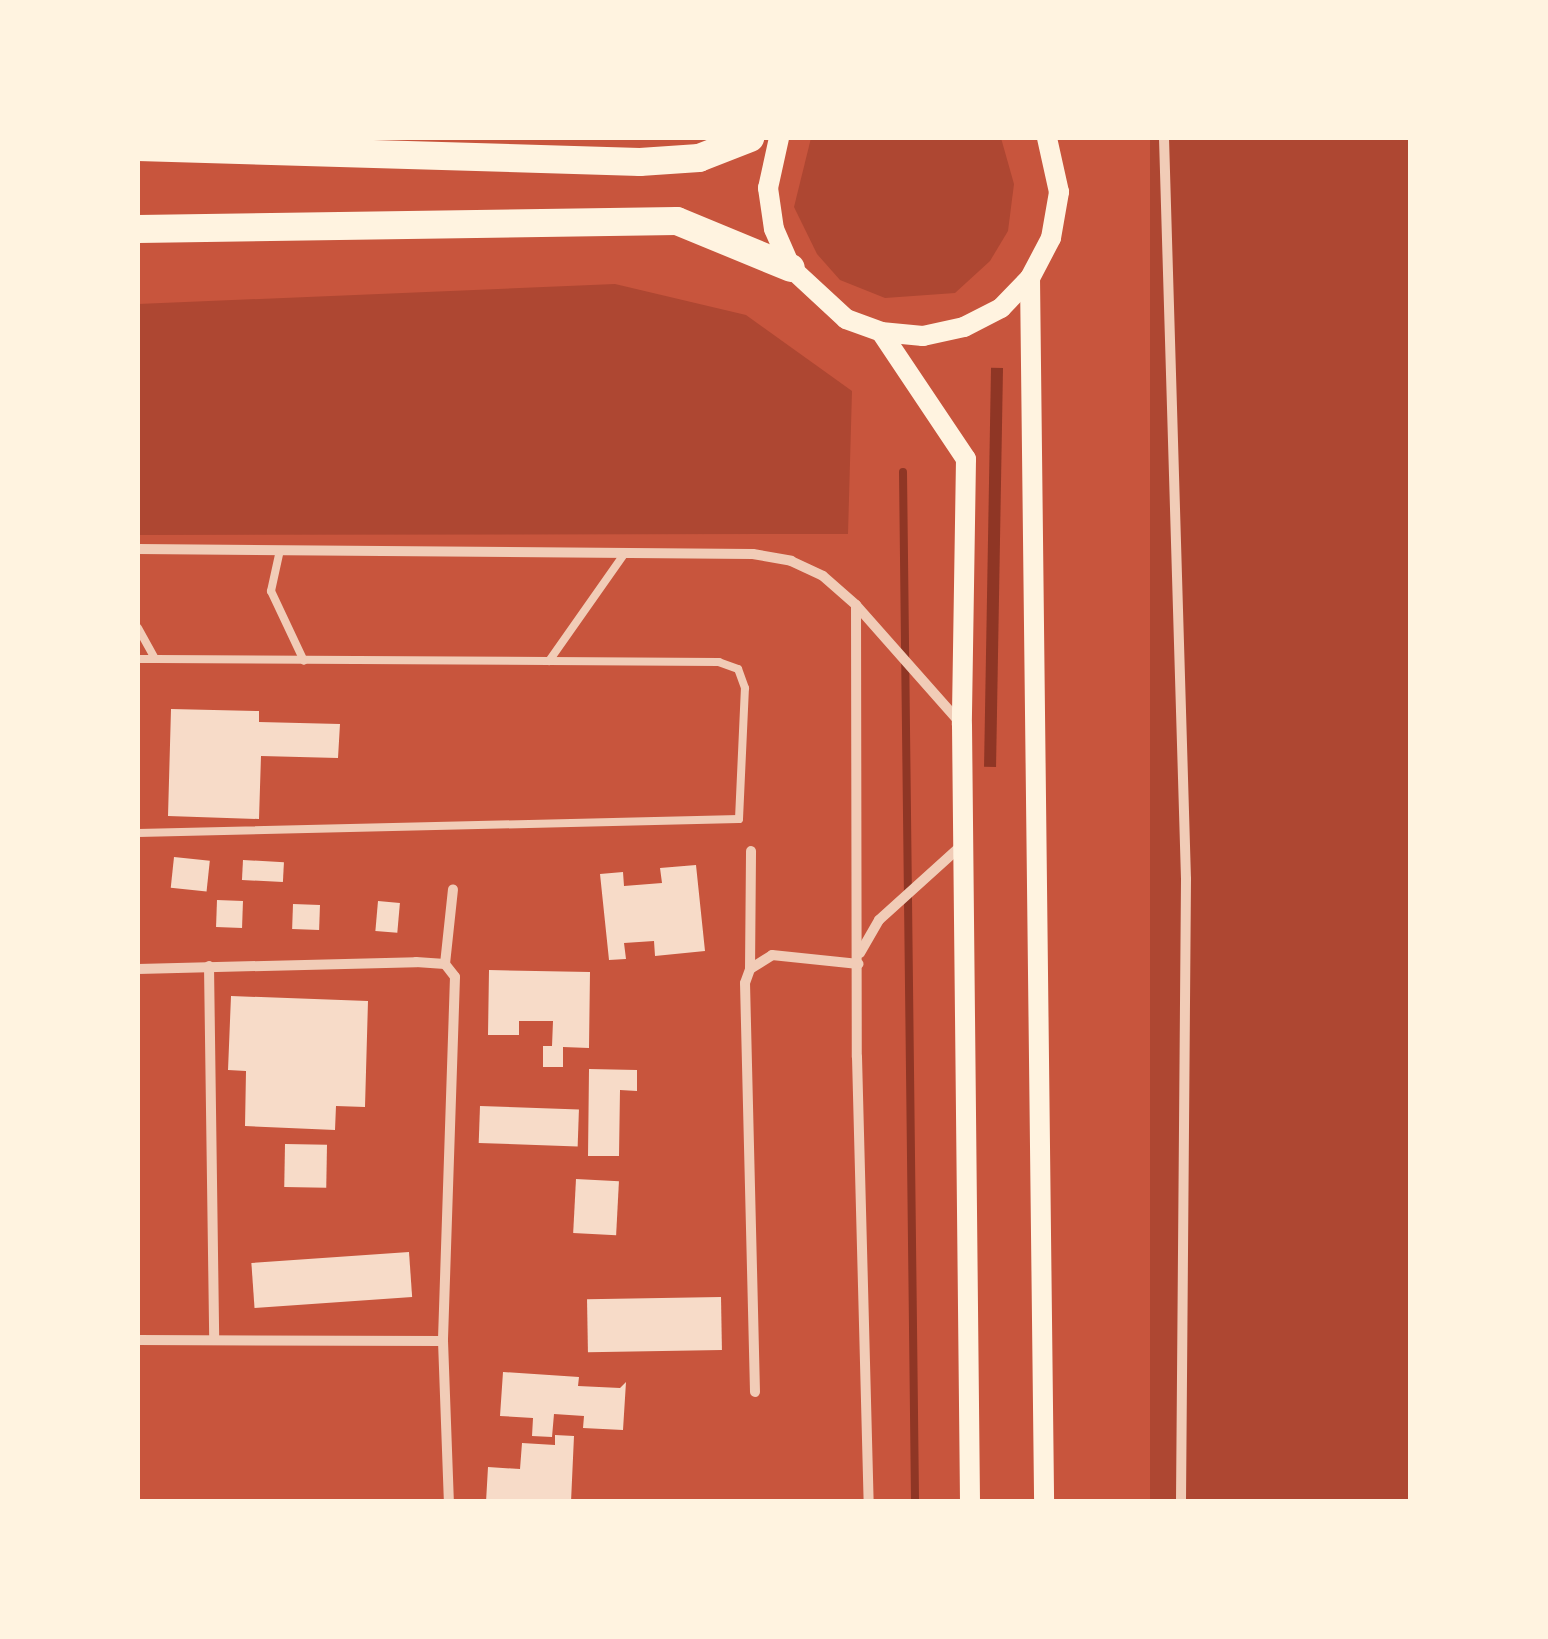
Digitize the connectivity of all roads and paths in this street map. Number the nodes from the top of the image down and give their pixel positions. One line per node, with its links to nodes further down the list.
1 (750, 138): 5 (highway)
2 (779, 138): 9 (main road)
3 (1048, 138): 10 (main road)
4 (1164, 138): 39 (street)
5 (138, 146)
6 (138, 229): 7 (highway)
7 (185, 230): 8 (highway); 9 (highway)
8 (138, 249)
9 (791, 268): 11 (main road)
10 (1030, 278): 11 (main road); 38 (main road)
11 (881, 332): 21 (main road)
12 (138, 549): 13 (street)
13 (280, 550): 14 (street); 20 (lane)
14 (625, 553): 15 (street); 19 (lane)
15 (856, 605): 21 (street); 26 (street)
16 (138, 628): 18 (lane)
17 (138, 659): 18 (lane)
18 (155, 659): 20 (lane)
19 (549, 660): 20 (lane); 22 (lane)
20 (304, 661)
21 (962, 726): 23 (main road)
22 (138, 833)
23 (968, 840): 26 (street); 37 (main road)
24 (750, 851): 30 (street)
25 (453, 889): 27 (street)
26 (859, 958): 30 (street); 36 (street)
27 (445, 964): 28 (street); 33 (street)
28 (209, 966): 29 (street); 32 (street)
29 (138, 969)
30 (750, 969): 34 (street)
31 (138, 1340): 32 (street)
32 (214, 1340): 33 (street)
33 (444, 1341): 35 (street)
34 (755, 1392)
35 (449, 1502)
36 (868, 1502)
37 (970, 1502)
38 (1044, 1502)
39 (1181, 1502)

